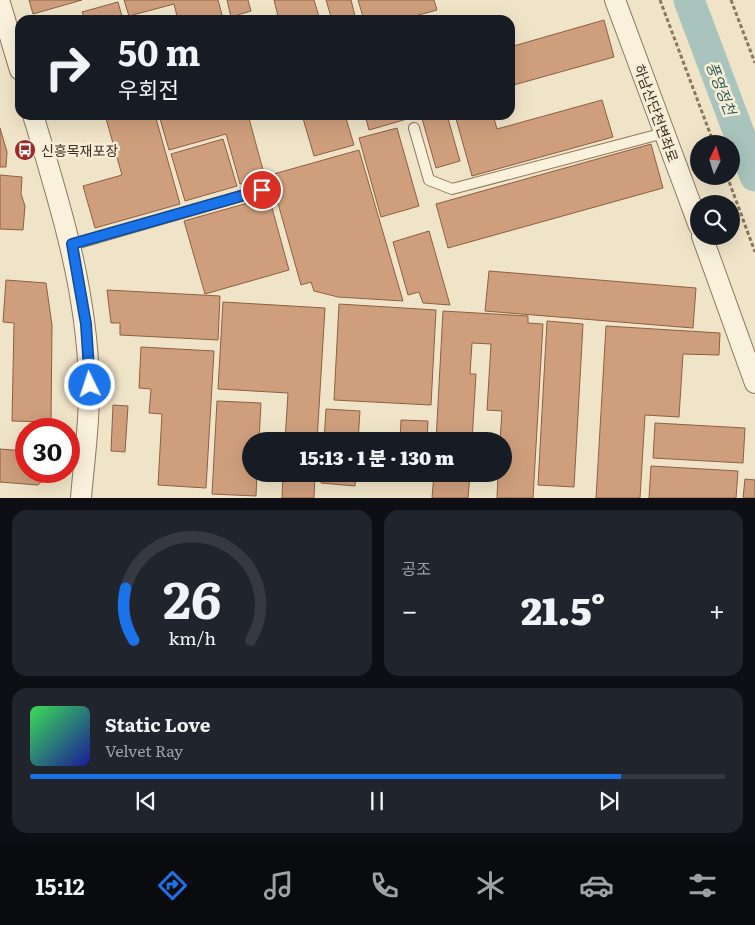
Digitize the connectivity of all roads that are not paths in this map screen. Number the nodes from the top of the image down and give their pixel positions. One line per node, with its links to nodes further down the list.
1 (615, 0): 6 (street, 하남산단천변좌로)
2 (0, 3): 3 (street)
3 (15, 53)
4 (35, 120): 9 (street)
5 (414, 128): 6 (lane)
6 (664, 133): 8 (street, 하남산단천변좌로)
7 (262, 190): 9 (lane)
8 (690, 202)
9 (72, 244): 12 (street)
10 (705, 245): 11 (street)
11 (755, 383)
12 (81, 498)

